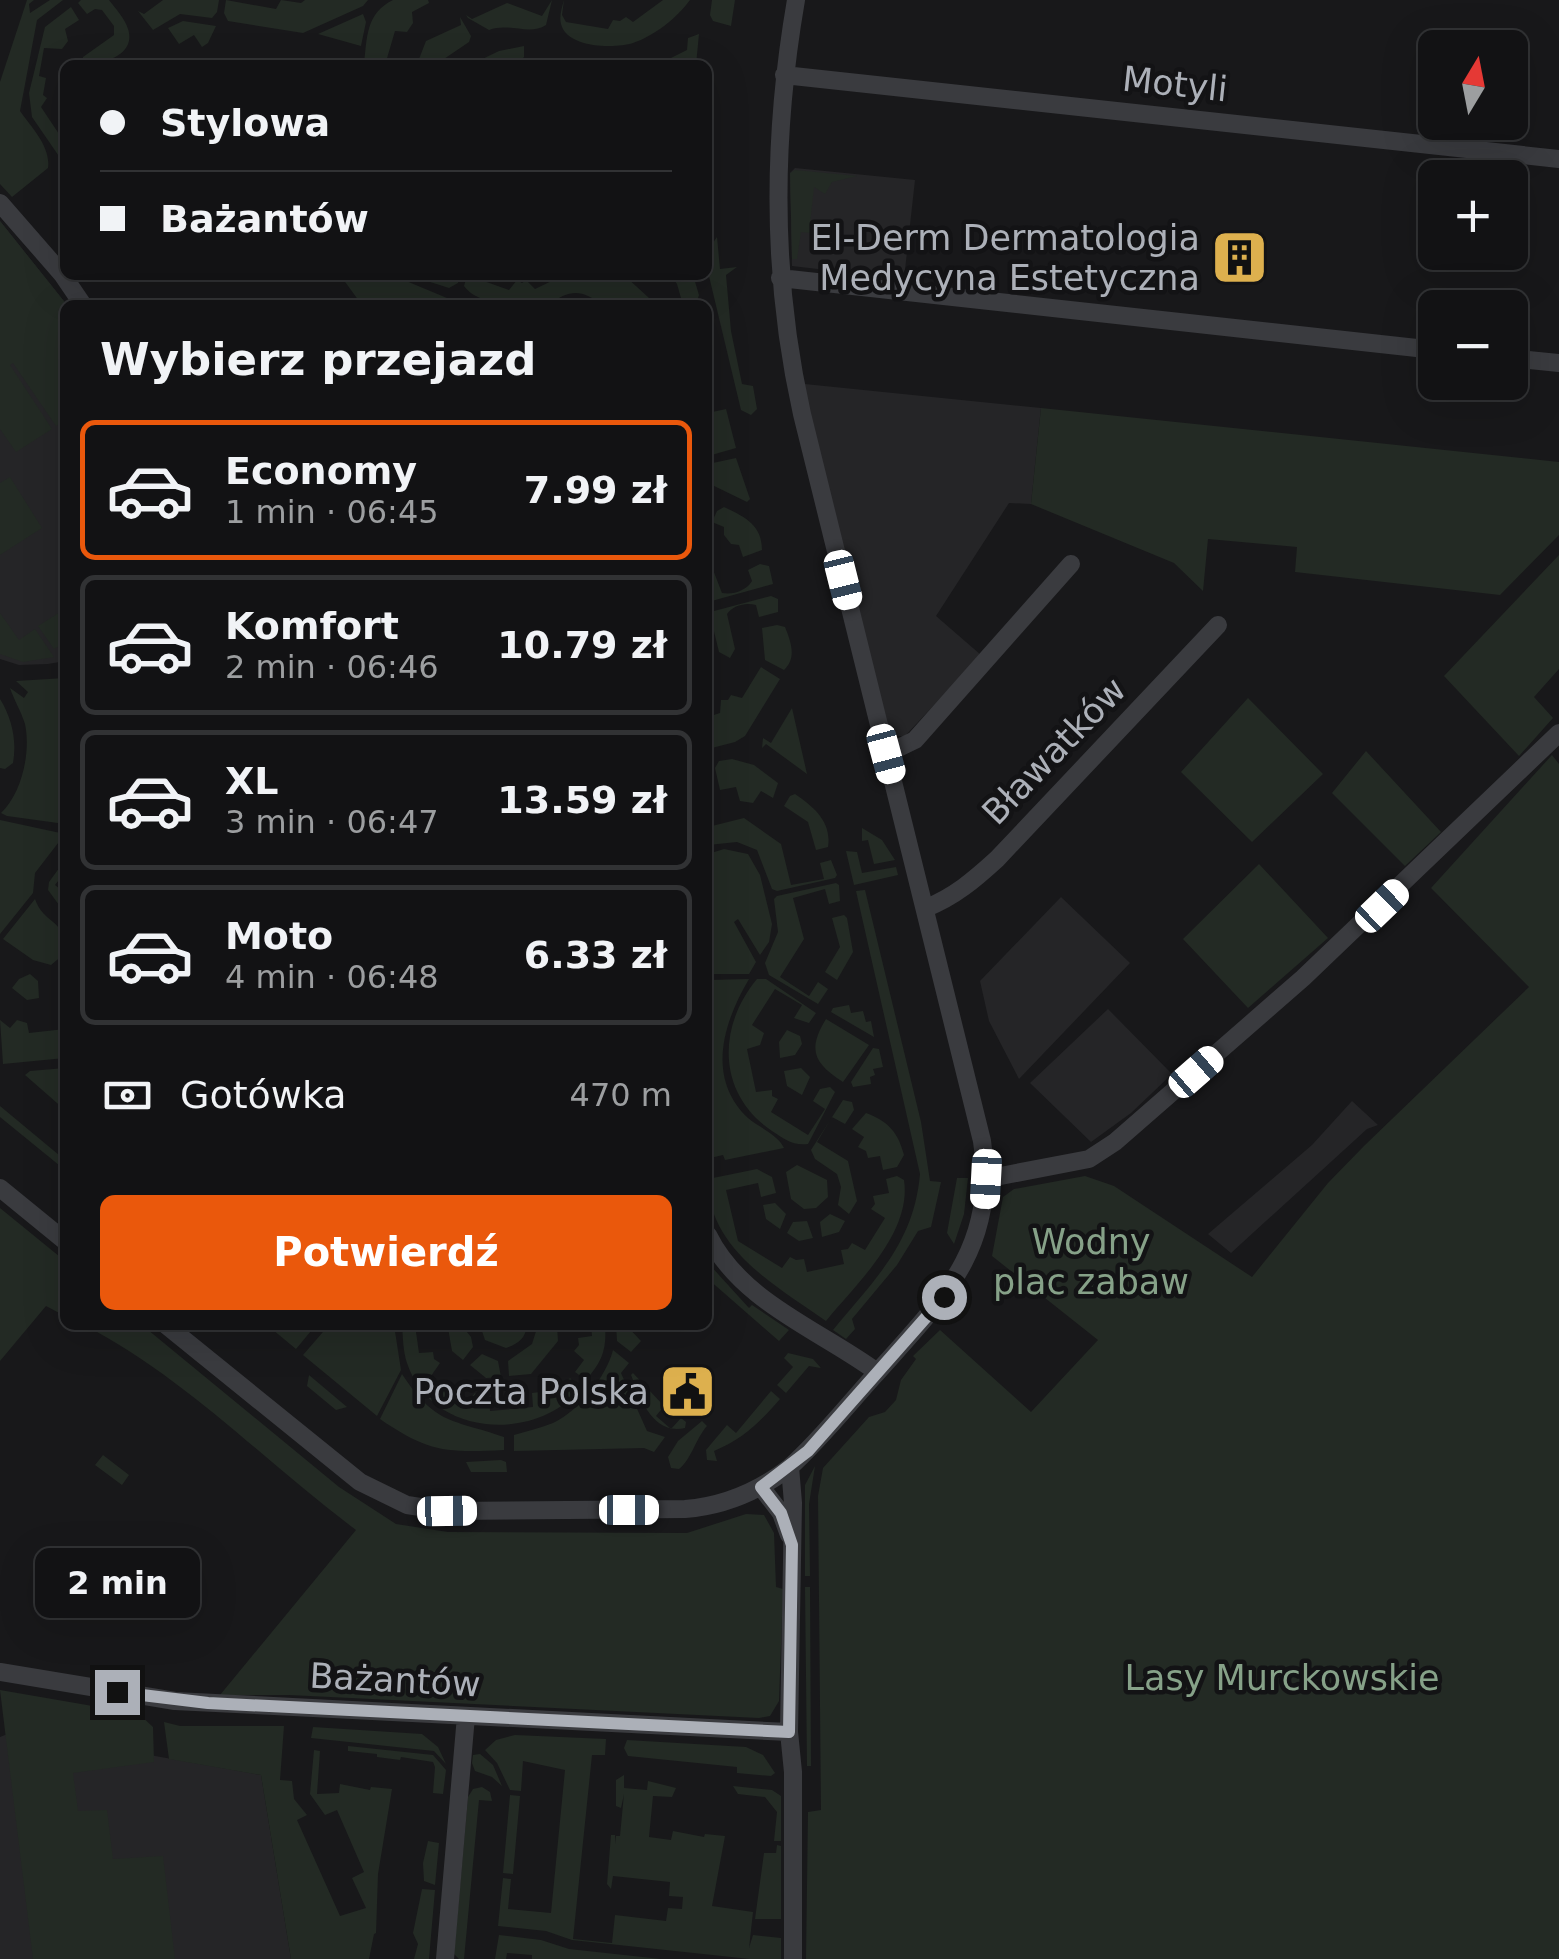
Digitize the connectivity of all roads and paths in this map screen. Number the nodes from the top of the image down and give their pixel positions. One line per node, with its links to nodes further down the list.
1 (796, 0): 2 (street)
2 (784, 74): 3 (street, Motyli); 6 (street)
3 (1559, 160)
4 (0, 203): 5 (street)
5 (60, 272)
6 (780, 278): 7 (street); 13 (street)
7 (1418, 348)
8 (1528, 360): 9 (street)
9 (1559, 363)
10 (1071, 564): 13 (street)
11 (1218, 626): 14 (street, Bławatków)
12 (1559, 733): 15 (street)
13 (886, 754): 14 (street)
14 (926, 908): 15 (street)
15 (986, 1179): 20 (street)
16 (0, 1188): 17 (street)
17 (60, 1237)
18 (712, 1242): 20 (street)
19 (172, 1330): 22 (street)
20 (877, 1372): 21 (street)
21 (790, 1467): 22 (street); 23 (street)
22 (761, 1487): 23 (street)
23 (792, 1545): 26 (street)
24 (0, 1672): 25 (street, Bażantów)
25 (466, 1716): 26 (street, Bażantów); 27 (street)
26 (789, 1732): 28 (street)
27 (445, 1959)
28 (793, 1959)

